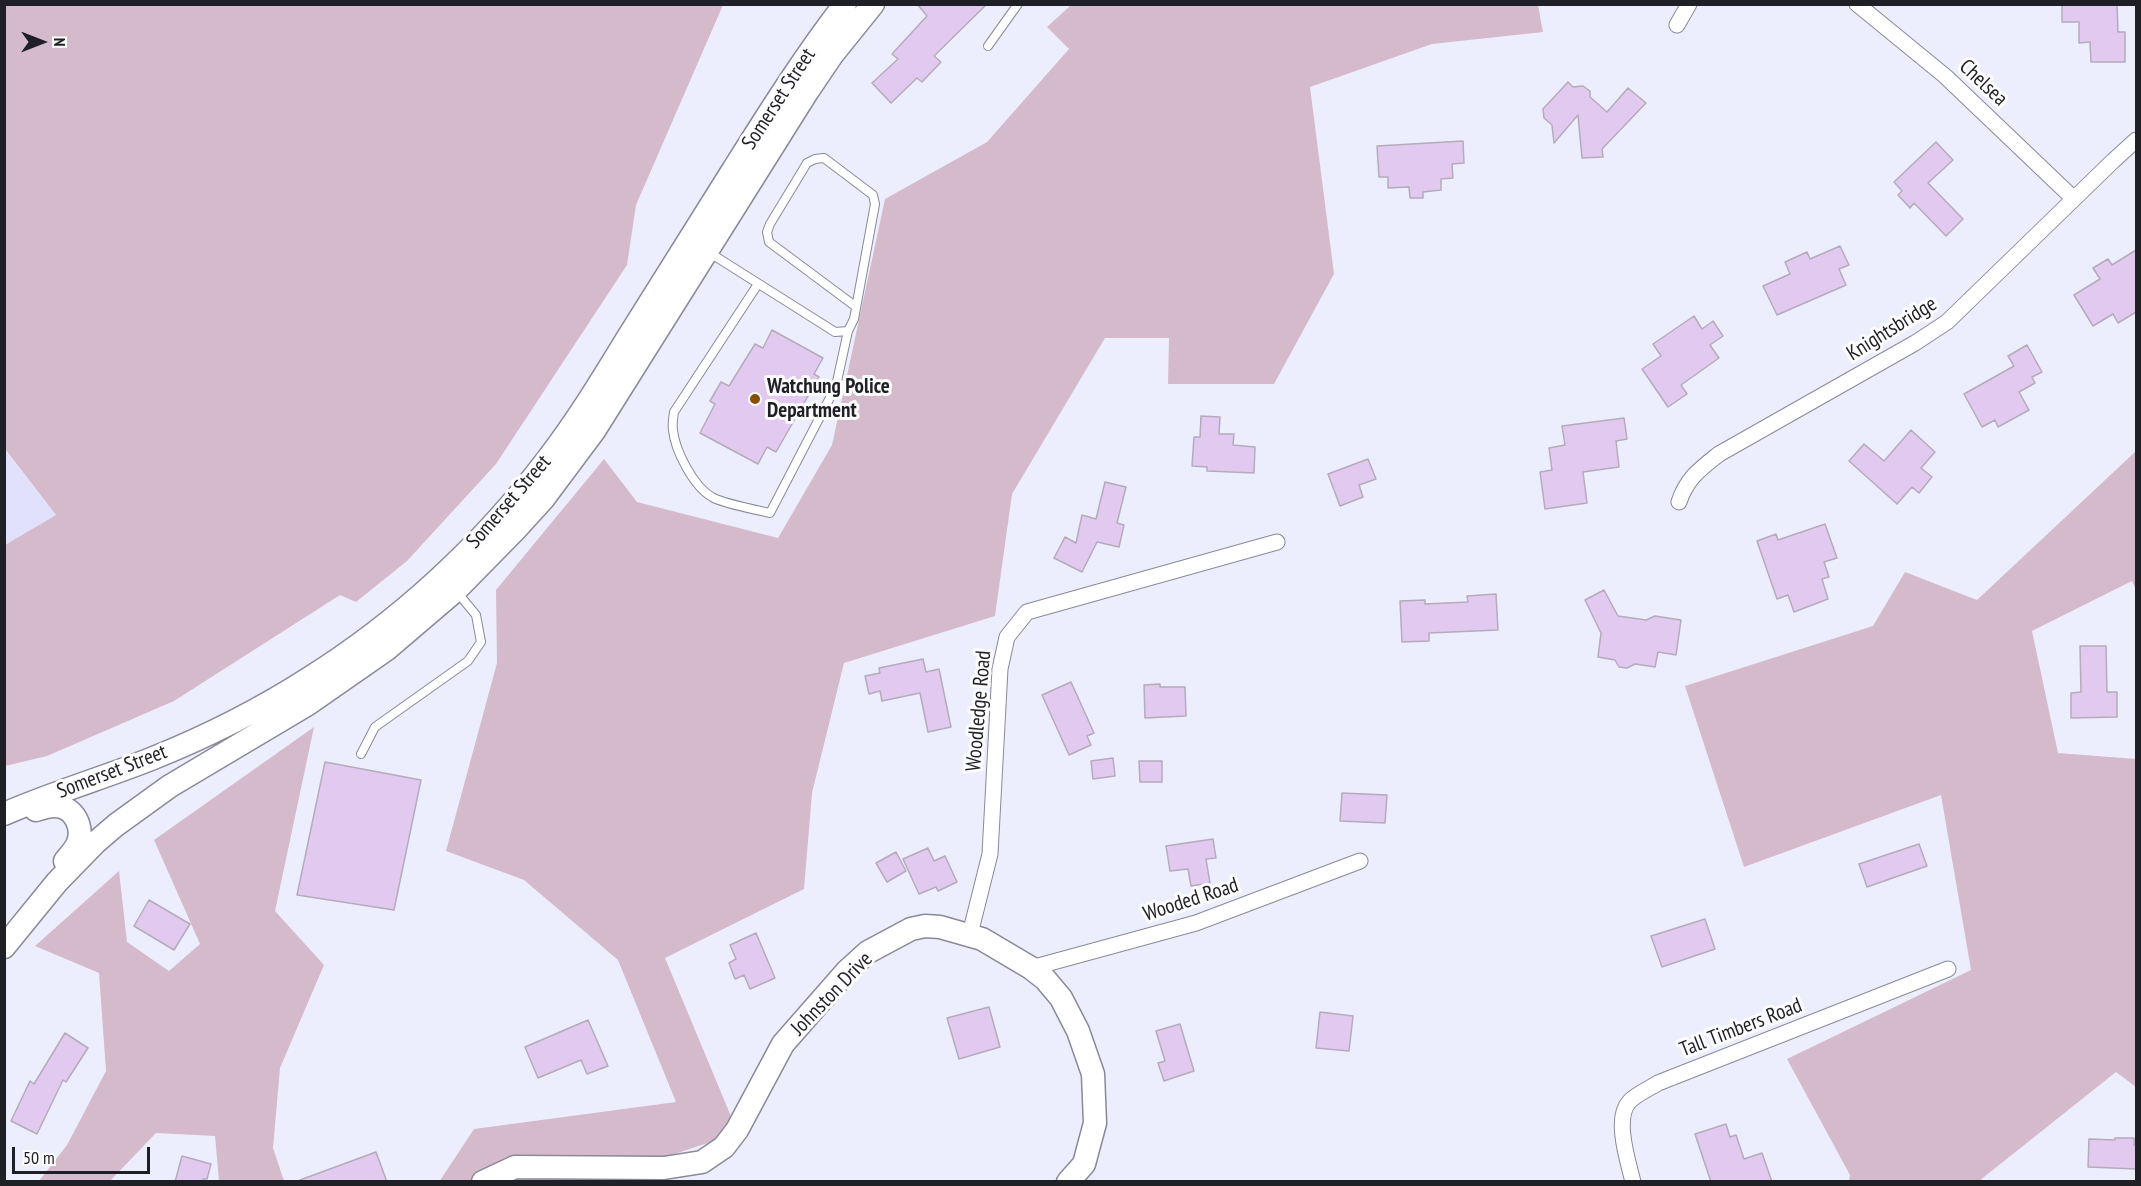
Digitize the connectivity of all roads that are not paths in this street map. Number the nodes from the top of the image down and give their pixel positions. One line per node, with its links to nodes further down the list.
1 (845, 4): 10 (main road, Somerset Street)
2 (873, 4): 10 (main road, Somerset Street)
3 (1018, 4): 7 (lane)
4 (1689, 4): 6 (street)
5 (1857, 4): 9 (street, Chelsea)
6 (1677, 25)
7 (988, 46)
8 (2136, 140): 9 (street, Knightsbridge)
9 (2074, 199): 14 (street, Knightsbridge)
10 (698, 246): 11 (lane); 16 (main road, Somerset Street)
11 (758, 284): 13 (lane); 13 (lane)
12 (855, 306): 12 (lane); 13 (lane)
13 (848, 331)
14 (1679, 502)
15 (1276, 542): 20 (street, Woodledge Road)
16 (449, 583): 17 (lane); 18 (main road, Somerset Street); 21 (main road, Somerset Street)
17 (362, 754)
18 (4, 817): 21 (main road)
19 (1360, 861): 22 (street, Wooded Road)
20 (970, 934): 22 (main road, Johnston Drive); 24 (main road, Johnston Drive)
21 (7, 944)
22 (1031, 968): 25 (main road, Johnston Drive)
23 (1948, 969): 26 (street, Tall Timbers Road)
24 (483, 1182)
25 (1068, 1182)
26 (1633, 1182)

